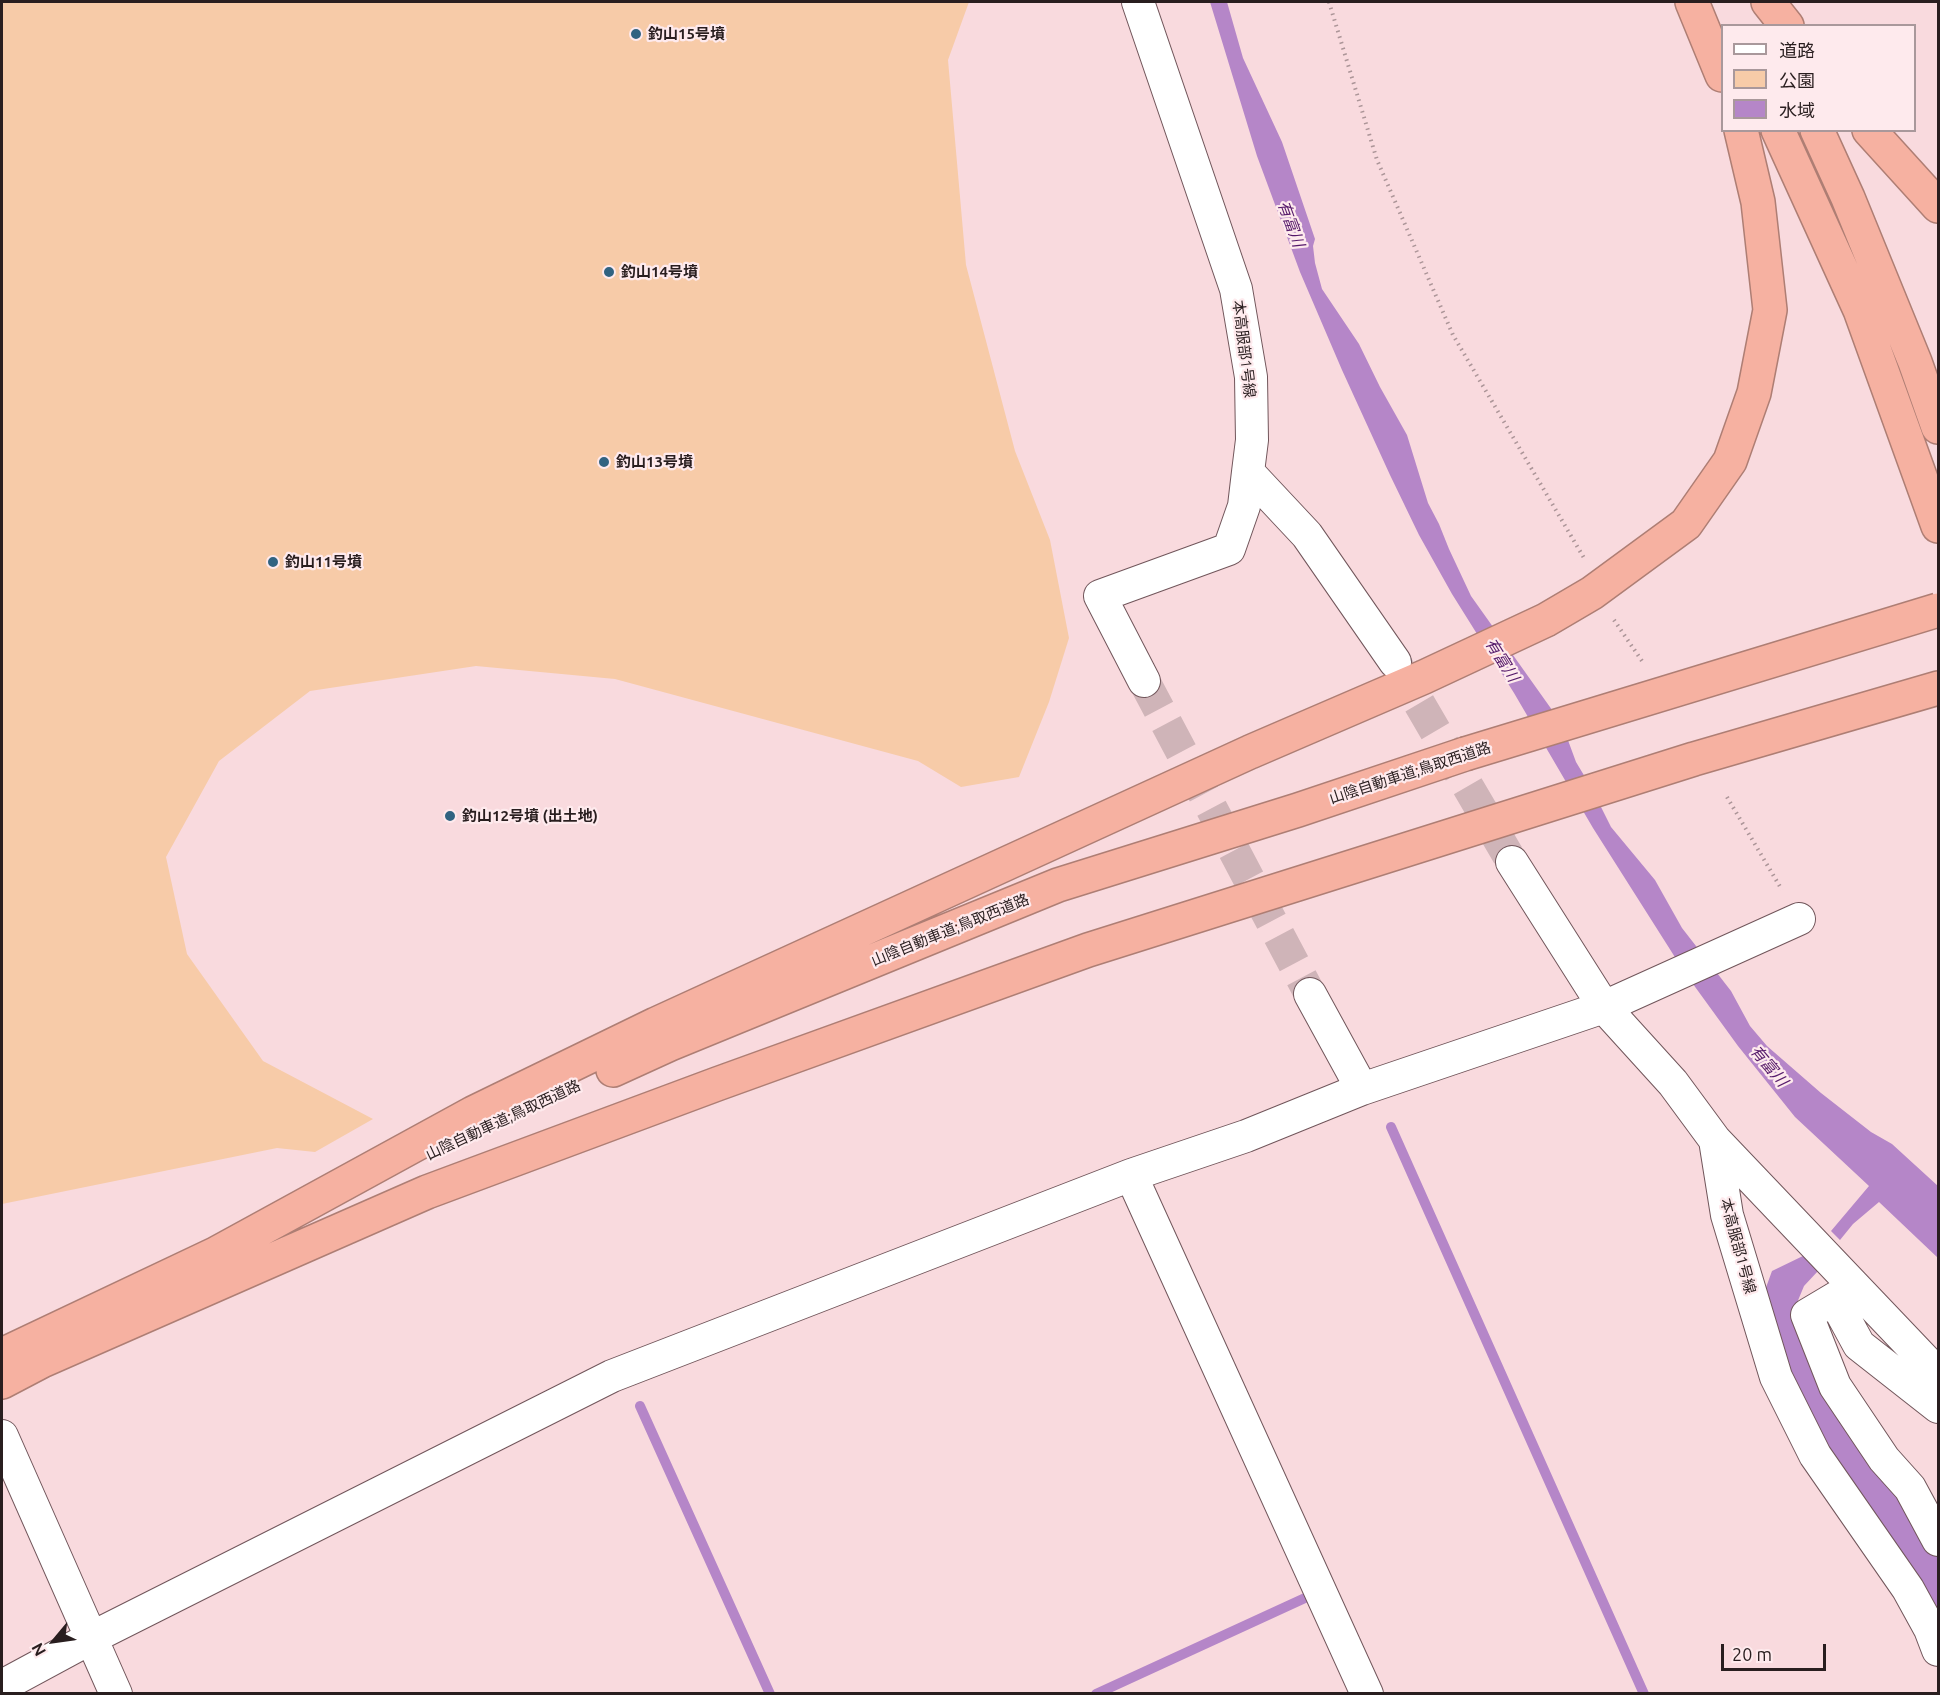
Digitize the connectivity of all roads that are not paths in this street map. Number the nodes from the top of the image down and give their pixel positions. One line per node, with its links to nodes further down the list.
1 (1138, 2): 16 (street, 本高服部1号線)
2 (1692, 2): 9 (highway)
3 (1712, 2): 6 (highway)
4 (1759, 2): 7 (highway)
5 (1768, 2): 8 (highway)
6 (1725, 24)
7 (1769, 24)
8 (1785, 24)
9 (1721, 73)
10 (1741, 132): 29 (highway)
11 (1779, 132): 17 (highway)
12 (1819, 132): 15 (highway)
13 (1871, 132): 14 (highway)
14 (1938, 206)
15 (1938, 428)
16 (1248, 472): 19 (street); 20 (street, 本高服部1号線)
17 (1938, 526)
18 (1938, 610): 29 (highway, 山陰自動車道;鳥取西道路, bridge)
19 (1395, 662)
20 (1144, 681)
21 (1938, 690): 31 (highway, 山陰自動車道;鳥取西道路)
22 (1512, 862): 25 (street, 本高服部1号線)
23 (1799, 919): 25 (street)
24 (1311, 994): 26 (street)
25 (1604, 1007): 26 (street); 27 (street, 本高服部1号線)
26 (1362, 1089): 28 (street)
27 (1714, 1140): 30 (street); 39 (street, 本高服部1号線)
28 (1131, 1175): 38 (street); 42 (street)
29 (208, 1258): 31 (highway, 山陰自動車道;鳥取西道路)
30 (1844, 1293): 33 (street); 35 (street); 37 (street)
31 (38, 1350): 32 (highway, 山陰自動車道;鳥取西道路); 34 (highway, 山陰自動車道;鳥取西道路)
32 (2, 1355)
33 (1938, 1374)
34 (2, 1382)
35 (1938, 1407)
36 (2, 1436): 38 (street)
37 (1938, 1540)
38 (91, 1638): 40 (street); 41 (street)
39 (1938, 1650)
40 (2, 1686)
41 (116, 1694)
42 (1367, 1694)

